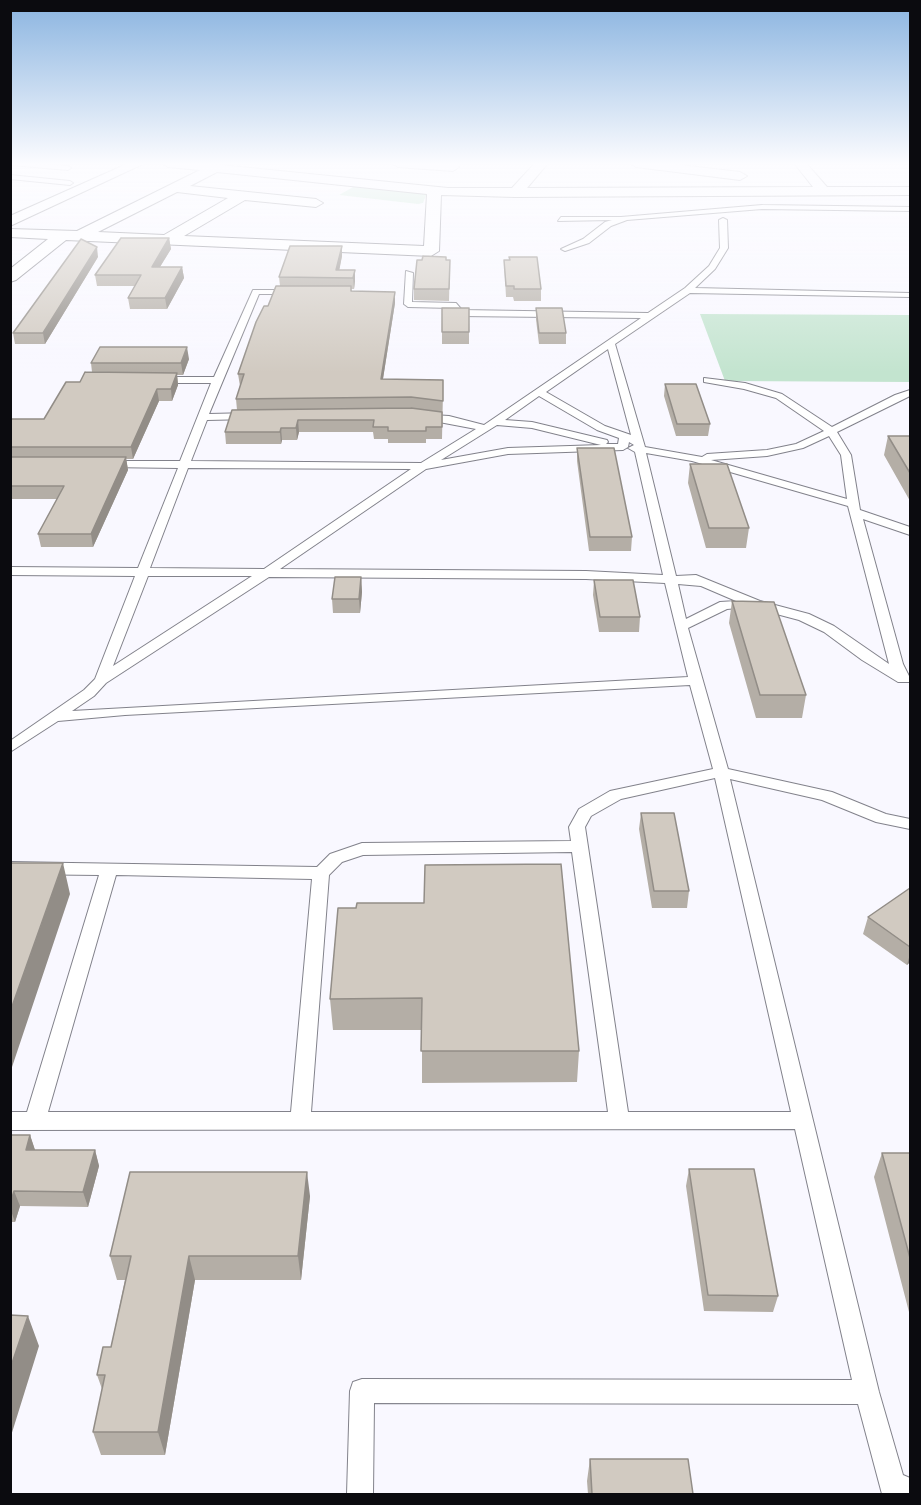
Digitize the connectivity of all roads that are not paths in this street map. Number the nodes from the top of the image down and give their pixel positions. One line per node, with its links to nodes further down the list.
1 (32, 233): 8 (street)
2 (97, 233): 10 (street)
3 (178, 233): 9 (street)
4 (270, 233): 11 (street)
5 (429, 233): 11 (street)
6 (597, 233): 12 (lane)
7 (723, 233): 15 (lane)
8 (63, 235): 10 (street); 13 (street)
9 (168, 239): 10 (street); 11 (street)
10 (84, 241)
11 (254, 243)
12 (565, 249)
13 (14, 271)
14 (409, 273): 18 (lane)
15 (688, 290): 17 (lane); 18 (lane)
16 (302, 292): 21 (lane)
17 (910, 295)
18 (653, 316): 19 (lane)
19 (611, 344): 23 (lane); 30 (lane)
20 (147, 380): 21 (lane)
21 (217, 380): 27 (lane)
22 (707, 380): 29 (lane)
23 (539, 392): 28 (lane); 30 (lane)
24 (910, 393): 29 (lane)
25 (411, 415): 28 (lane)
26 (261, 416): 27 (lane)
27 (203, 417): 33 (lane)
28 (490, 425): 30 (lane); 34 (lane)
29 (831, 431): 31 (lane); 35 (lane)
30 (631, 444): 31 (lane); 34 (lane); 38 (lane)
31 (693, 458): 35 (lane)
32 (92, 464): 33 (lane)
33 (185, 464): 34 (lane); 39 (lane)
34 (423, 466): 40 (lane)
35 (855, 509): 36 (lane); 45 (lane)
36 (910, 531)
37 (10, 571): 39 (lane)
38 (667, 571): 40 (lane); 41 (lane); 42 (lane)
39 (143, 572): 40 (lane); 43 (lane)
40 (266, 573): 43 (lane)
41 (755, 604): 42 (lane); 45 (lane)
42 (681, 626): 44 (lane)
43 (101, 680): 46 (lane)
44 (695, 681): 47 (lane); 50 (lane)
45 (907, 682)
46 (89, 693): 47 (lane); 48 (lane)
47 (125, 711): 48 (lane)
48 (56, 717): 49 (lane)
49 (10, 748)
50 (721, 771): 51 (lane); 54 (lane); 58 (lane)
51 (882, 818): 52 (lane); 53 (lane)
52 (910, 824)
53 (910, 835)
54 (580, 846): 57 (lane); 62 (lane)
55 (10, 868): 56 (lane)
56 (109, 869): 57 (lane); 60 (lane)
57 (321, 873): 61 (lane)
58 (803, 1120): 62 (lane); 63 (lane)
59 (10, 1121): 60 (lane)
60 (35, 1121): 61 (lane)
61 (300, 1121): 62 (lane)
62 (619, 1121)
63 (867, 1392): 64 (lane); 65 (lane)
64 (899, 1490)
65 (360, 1494)

